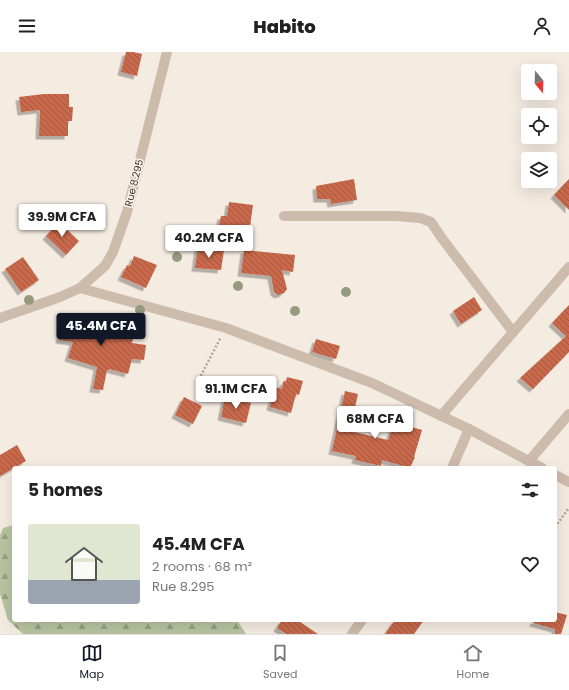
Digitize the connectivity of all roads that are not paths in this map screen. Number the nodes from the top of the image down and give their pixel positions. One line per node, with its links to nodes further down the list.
1 (167, 52): 4 (street, Rue 8.295)
2 (284, 216): 6 (street)
3 (569, 267): 6 (street)
4 (80, 288): 5 (street, Rue 8.295); 8 (street)
5 (0, 318)
6 (513, 332): 8 (street)
7 (569, 414): 10 (street)
8 (441, 416): 9 (street)
9 (469, 429): 10 (street); 11 (street)
10 (529, 461): 12 (street)
11 (453, 466)
12 (538, 466)
13 (557, 476): 14 (street)
14 (569, 482)
15 (361, 622): 16 (street)
16 (352, 634)

